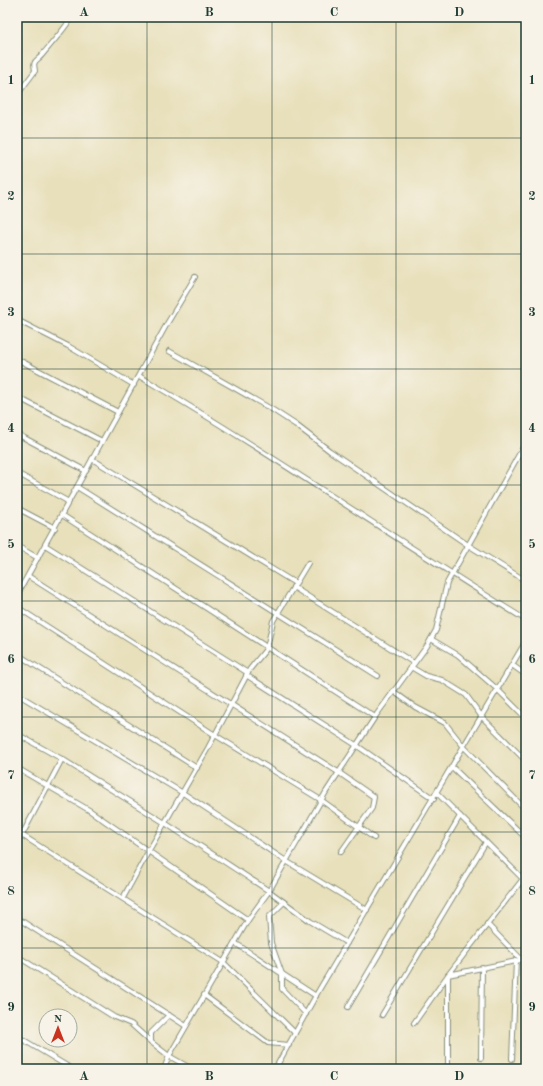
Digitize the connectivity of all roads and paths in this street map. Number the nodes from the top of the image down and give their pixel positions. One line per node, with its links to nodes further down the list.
1 (72, 17): 2 (street)
2 (17, 95)
3 (195, 277): 7 (street)
4 (17, 320): 8 (street)
5 (169, 351): 23 (street)
6 (17, 359): 10 (street)
7 (138, 376): 8 (street); 27 (street)
8 (134, 385): 10 (street)
9 (17, 397): 12 (street)
10 (118, 412): 12 (street)
11 (17, 434): 15 (street)
12 (102, 441): 14 (street)
13 (526, 442): 23 (street)
14 (92, 459): 15 (street); 30 (street)
15 (86, 471): 17 (street)
16 (17, 473): 18 (street)
17 (77, 487): 18 (street); 34 (street)
18 (69, 502): 20 (street)
19 (17, 508): 21 (street)
20 (62, 515): 21 (street); 38 (street)
21 (55, 528): 22 (street)
22 (45, 545): 25 (street); 42 (street)
23 (468, 545): 27 (street); 29 (street)
24 (17, 546): 25 (street)
25 (38, 558): 28 (street)
26 (308, 563): 30 (street)
27 (452, 574): 35 (street); 36 (street)
28 (28, 576): 31 (street); 48 (street)
29 (526, 580)
30 (294, 585): 34 (street); 40 (street)
31 (18, 588): 32 (street)
32 (17, 595)
33 (17, 607): 53 (street)
34 (277, 613): 38 (street); 44 (street)
35 (526, 620)
36 (431, 639): 40 (street); 45 (street)
37 (526, 641): 41 (street)
38 (267, 648): 42 (street); 49 (street)
39 (17, 654): 60 (street)
40 (413, 665): 46 (street); 50 (street)
41 (512, 665): 43 (street); 45 (street)
42 (247, 674): 48 (street); 54 (street)
43 (526, 675)
44 (378, 676)
45 (498, 689): 50 (street); 51 (street)
46 (393, 691): 49 (street); 55 (street)
47 (17, 694): 63 (street)
48 (232, 704): 53 (street); 61 (street)
49 (375, 717): 54 (street)
50 (482, 717): 55 (street); 57 (street)
51 (526, 718)
52 (17, 734): 56 (street)
53 (215, 735): 60 (street); 66 (street)
54 (356, 745): 61 (street); 65 (street)
55 (464, 747): 58 (street); 67 (street)
56 (62, 759): 62 (street); 69 (street)
57 (526, 761)
58 (452, 767): 64 (street); 74 (street)
59 (17, 768): 62 (street)
60 (197, 768): 63 (street)
61 (338, 772): 66 (street); 70 (street)
62 (47, 786): 72 (street); 76 (street)
63 (183, 793): 69 (street); 78 (street)
64 (437, 793): 65 (street); 68 (street)
65 (434, 798): 83 (street)
66 (321, 800): 70 (street); 78 (street)
67 (526, 810)
68 (460, 816): 75 (street); 98 (street)
69 (165, 823): 76 (street); 80 (street)
70 (359, 827): 73 (street); 77 (street)
71 (17, 832): 72 (street)
72 (22, 835): 81 (street)
73 (374, 838)
74 (526, 838)
75 (486, 842): 79 (street); 101 (street)
76 (148, 852): 81 (street); 85 (street)
77 (341, 852)
78 (286, 861): 80 (street); 83 (street)
79 (525, 877): 86 (street)
80 (268, 891): 82 (street); 85 (street)
81 (123, 898): 92 (street)
82 (284, 902): 88 (street); 94 (street)
83 (367, 910): 88 (street)
84 (17, 918): 100 (street)
85 (248, 920): 87 (street)
86 (487, 924): 90 (street); 95 (street)
87 (235, 943): 92 (street); 94 (street)
88 (347, 943): 97 (street)
89 (17, 956): 106 (street)
90 (524, 959): 91 (street)
91 (516, 960): 93 (street); 110 (street)
92 (223, 962): 96 (street); 104 (street)
93 (482, 967): 95 (street); 109 (street)
94 (282, 974): 97 (street); 99 (street)
95 (448, 975): 102 (street); 111 (street)
96 (204, 995): 103 (street); 107 (street)
97 (316, 996): 99 (street)
98 (348, 1007)
99 (306, 1014): 104 (street)
100 (169, 1015): 103 (street); 106 (street)
101 (382, 1015)
102 (414, 1023)
103 (186, 1026): 108 (street)
104 (295, 1033): 107 (street)
105 (22, 1039): 112 (street)
106 (151, 1042): 108 (street)
107 (289, 1045): 115 (street)
108 (169, 1056): 113 (street); 114 (street)
109 (481, 1058)
110 (512, 1060)
111 (448, 1068)
112 (72, 1069)
113 (164, 1069)
114 (192, 1069)
115 (275, 1069)

